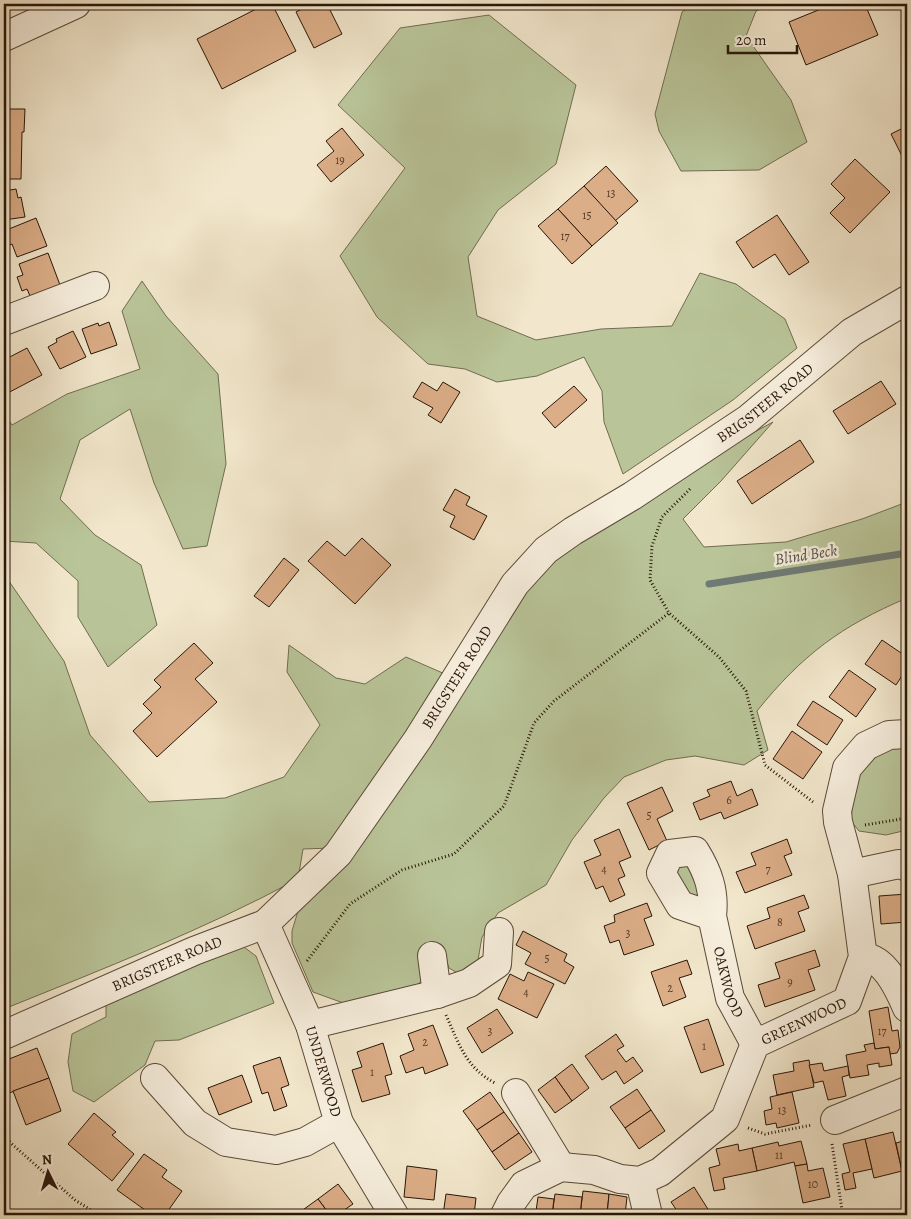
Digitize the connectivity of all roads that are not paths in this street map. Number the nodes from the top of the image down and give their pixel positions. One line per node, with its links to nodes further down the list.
1 (76, 4): 2 (street)
2 (4, 38)
3 (95, 286): 5 (street)
4 (907, 300): 10 (street, BRIGSTEER ROAD)
5 (8, 311)
6 (907, 734): 8 (street, GREENWOOD)
7 (907, 867): 8 (street)
8 (852, 874): 13 (street, GREENWOOD)
9 (712, 916): 18 (street, OAKWOOD)
10 (265, 924): 16 (street, UNDERWOOD); 17 (street, BRIGSTEER ROAD)
11 (499, 932): 14 (street)
12 (432, 956): 14 (street)
13 (863, 957): 15 (street); 18 (street, GREENWOOD)
14 (437, 994): 16 (street)
15 (907, 1008)
16 (310, 1025): 23 (street, UNDERWOOD)
17 (4, 1035)
18 (755, 1044): 25 (street, GREENWOOD)
19 (155, 1078): 23 (street)
20 (907, 1091): 22 (street)
21 (516, 1093): 24 (street)
22 (835, 1120)
23 (339, 1123): 26 (street, UNDERWOOD)
24 (561, 1167): 25 (street); 27 (street)
25 (640, 1181): 28 (street)
26 (392, 1215)
27 (505, 1215)
28 (648, 1215)

